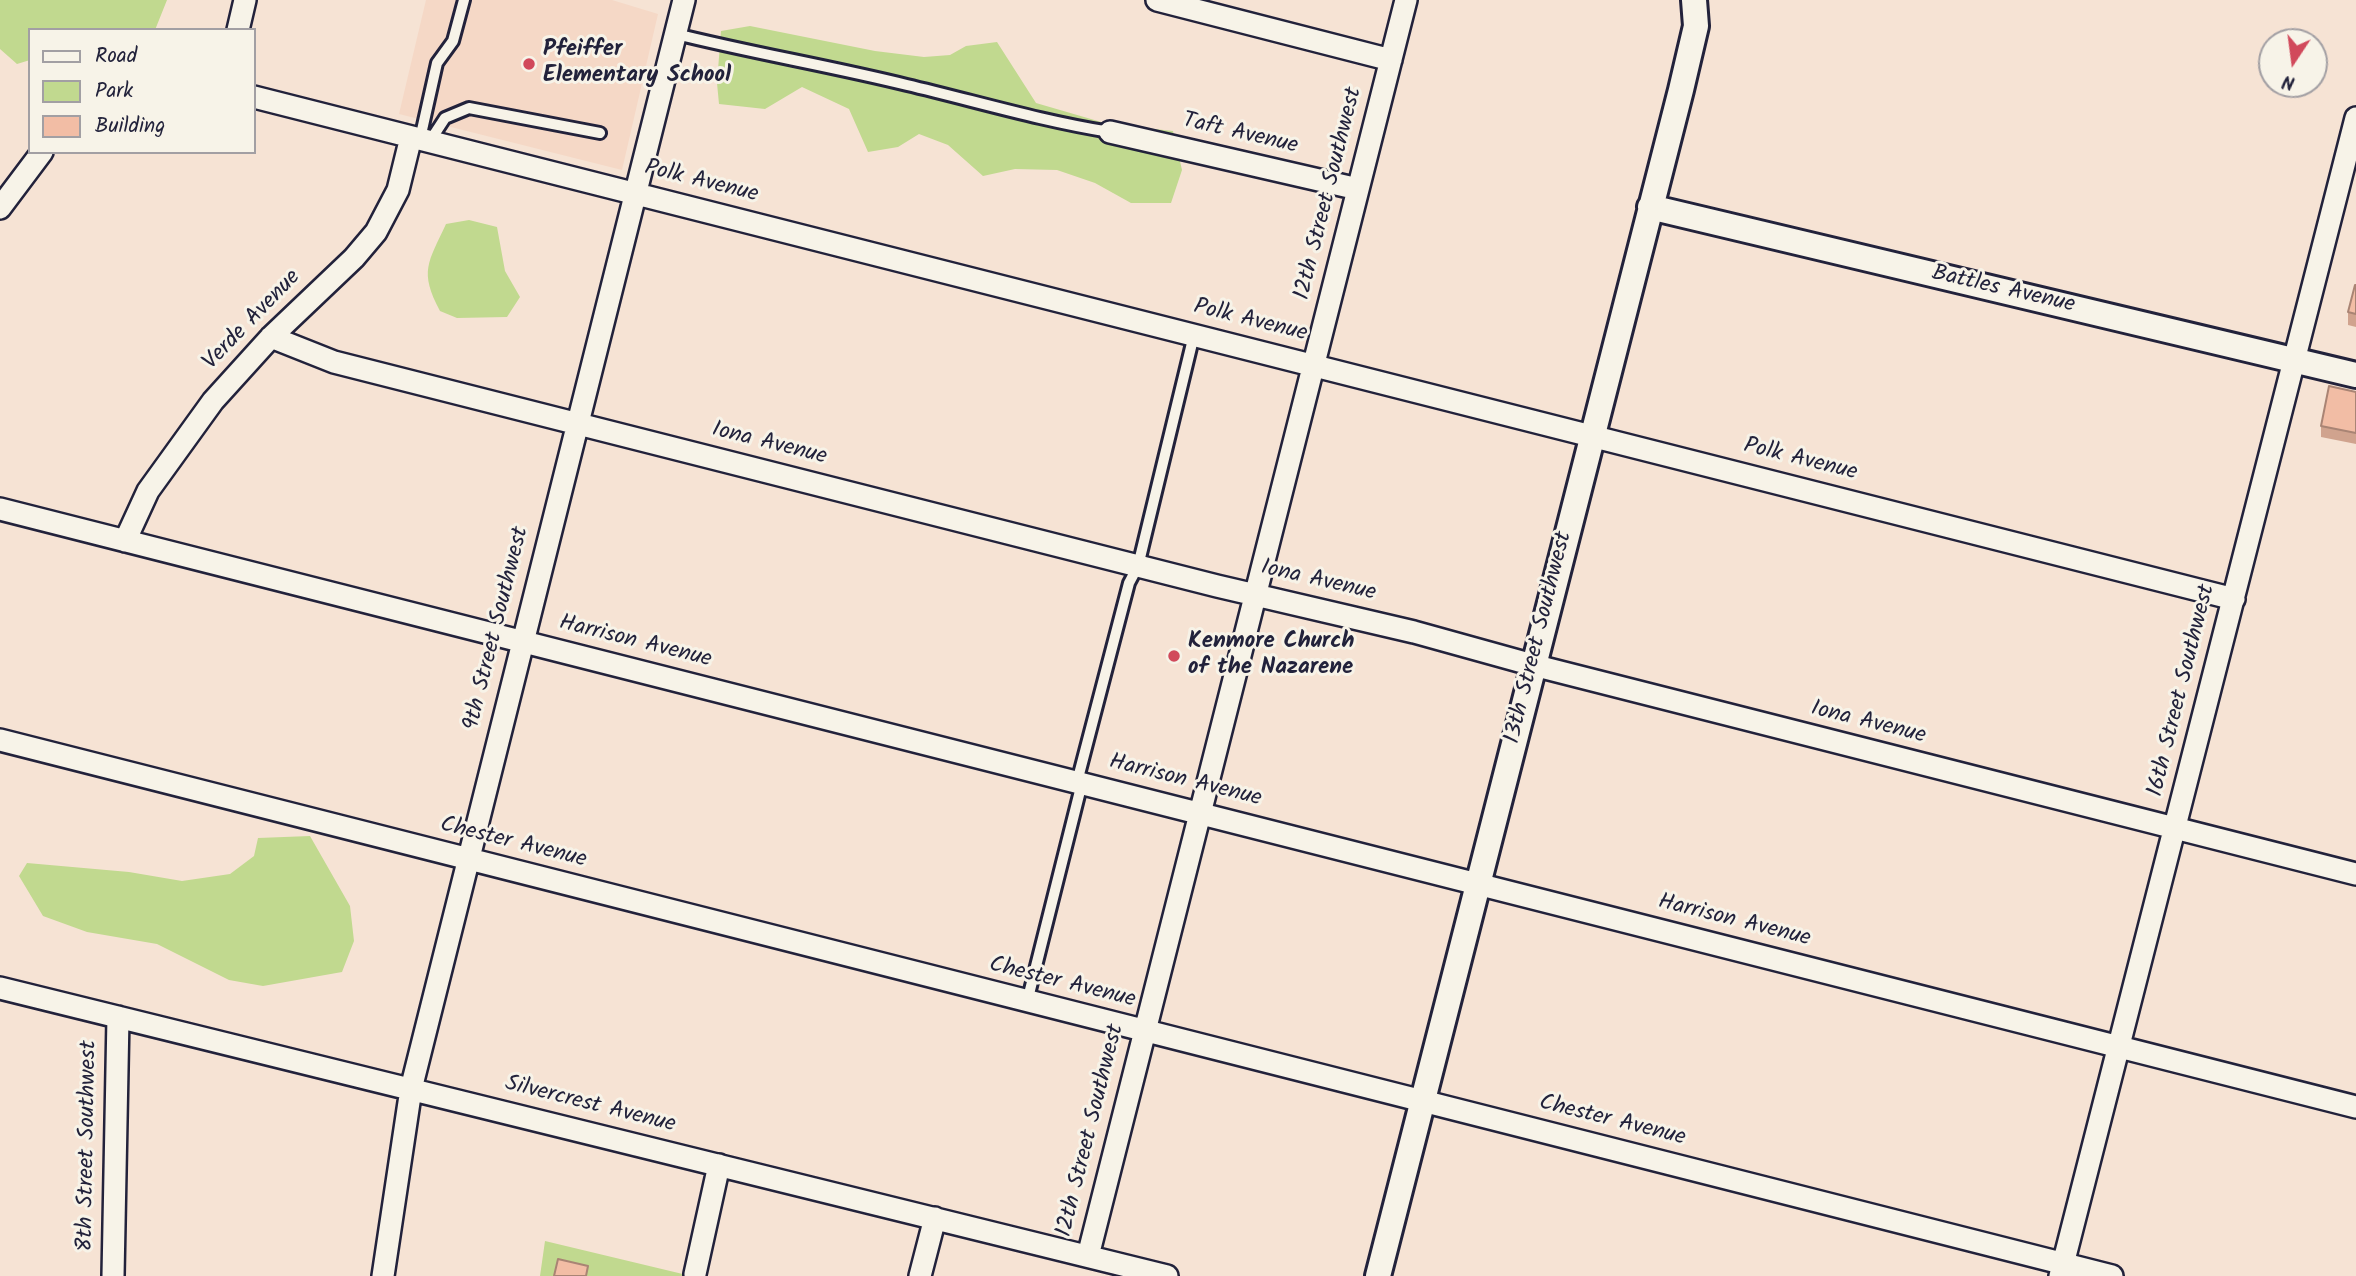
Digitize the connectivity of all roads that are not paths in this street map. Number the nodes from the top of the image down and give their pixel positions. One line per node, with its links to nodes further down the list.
1 (245, 0): 7 (street)
2 (464, 0): 14 (lane)
3 (684, 0): 8 (street, 9th Street Southwest)
4 (1406, 0): 9 (street, 12th Street Southwest)
5 (1693, 0): 18 (street, 13th Street Southwest)
6 (1162, 1): 9 (street)
7 (238, 28)
8 (676, 34): 12 (lane); 17 (street, 9th Street Southwest)
9 (1391, 60): 16 (street, 12th Street Southwest)
10 (256, 98): 14 (street, Polk Avenue)
11 (2356, 118): 22 (street, 16th Street Southwest)
12 (1110, 132): 16 (street, Taft Avenue)
13 (600, 133): 14 (lane)
14 (420, 139): 17 (street, Polk Avenue); 21 (street, Verde Avenue)
15 (40, 154): 19 (street)
16 (1358, 189): 23 (street, 12th Street Southwest)
17 (636, 193): 20 (street, Polk Avenue); 25 (street, 9th Street Southwest)
18 (1650, 207): 22 (street, Battles Avenue); 26 (street, 13th Street Southwest)
19 (0, 208)
20 (1194, 335): 23 (street, Polk Avenue); 29 (lane)
21 (271, 337): 25 (street, Iona Avenue); 28 (street, Verde Avenue)
22 (2295, 360): 24 (street, Battles Avenue); 31 (street, 16th Street Southwest)
23 (1314, 365): 26 (street, Polk Avenue); 30 (street, 12th Street Southwest)
24 (2356, 375)
25 (577, 424): 29 (street, Iona Avenue); 32 (street, 9th Street Southwest)
26 (1592, 435): 31 (street, Polk Avenue); 33 (street, 13th Street Southwest)
27 (0, 509): 28 (street, Harrison Avenue)
28 (125, 541): 32 (street, Harrison Avenue)
29 (1138, 566): 30 (street, Iona Avenue); 35 (lane)
30 (1256, 595): 33 (street, Iona Avenue); 36 (street, 12th Street Southwest)
31 (2234, 599): 37 (street, 16th Street Southwest)
32 (522, 641): 35 (street, Harrison Avenue); 38 (street, 9th Street Southwest)
33 (1533, 665): 37 (street, Iona Avenue); 40 (street, 13th Street Southwest)
34 (0, 740): 38 (street, Chester Avenue)
35 (1080, 783): 36 (street, Harrison Avenue); 42 (lane)
36 (1200, 813): 40 (street, Harrison Avenue); 44 (street, 12th Street Southwest)
37 (2175, 830): 39 (street, Iona Avenue); 45 (street, 16th Street Southwest)
38 (468, 859): 42 (street, Chester Avenue); 46 (street, 9th Street Southwest)
39 (2356, 874)
40 (1478, 884): 45 (street, Harrison Avenue); 47 (street, 13th Street Southwest)
41 (0, 988): 43 (street, Silvercrest Avenue)
42 (1027, 1002): 44 (street, Chester Avenue)
43 (118, 1017): 46 (street, Silvercrest Avenue); 55 (street, 8th Street Southwest)
44 (1144, 1031): 47 (street, Chester Avenue); 51 (street, 12th Street Southwest)
45 (2119, 1047): 48 (street, Harrison Avenue); 52 (street, 16th Street Southwest)
46 (411, 1089): 49 (street, Silvercrest Avenue); 56 (street, 9th Street Southwest)
47 (1421, 1101): 52 (street, Chester Avenue); 58 (street, 13th Street Southwest)
48 (2356, 1107)
49 (719, 1165): 50 (street, Silvercrest Avenue); 54 (street)
50 (935, 1218): 51 (street, Silvercrest Avenue); 57 (street)
51 (1088, 1256): 53 (street, Silvercrest Avenue)
52 (2062, 1270): 59 (street, Chester Avenue)
53 (1154, 1274)
54 (695, 1275)
55 (113, 1276)
56 (383, 1276)
57 (920, 1276)
58 (1378, 1276)
59 (2112, 1276)

